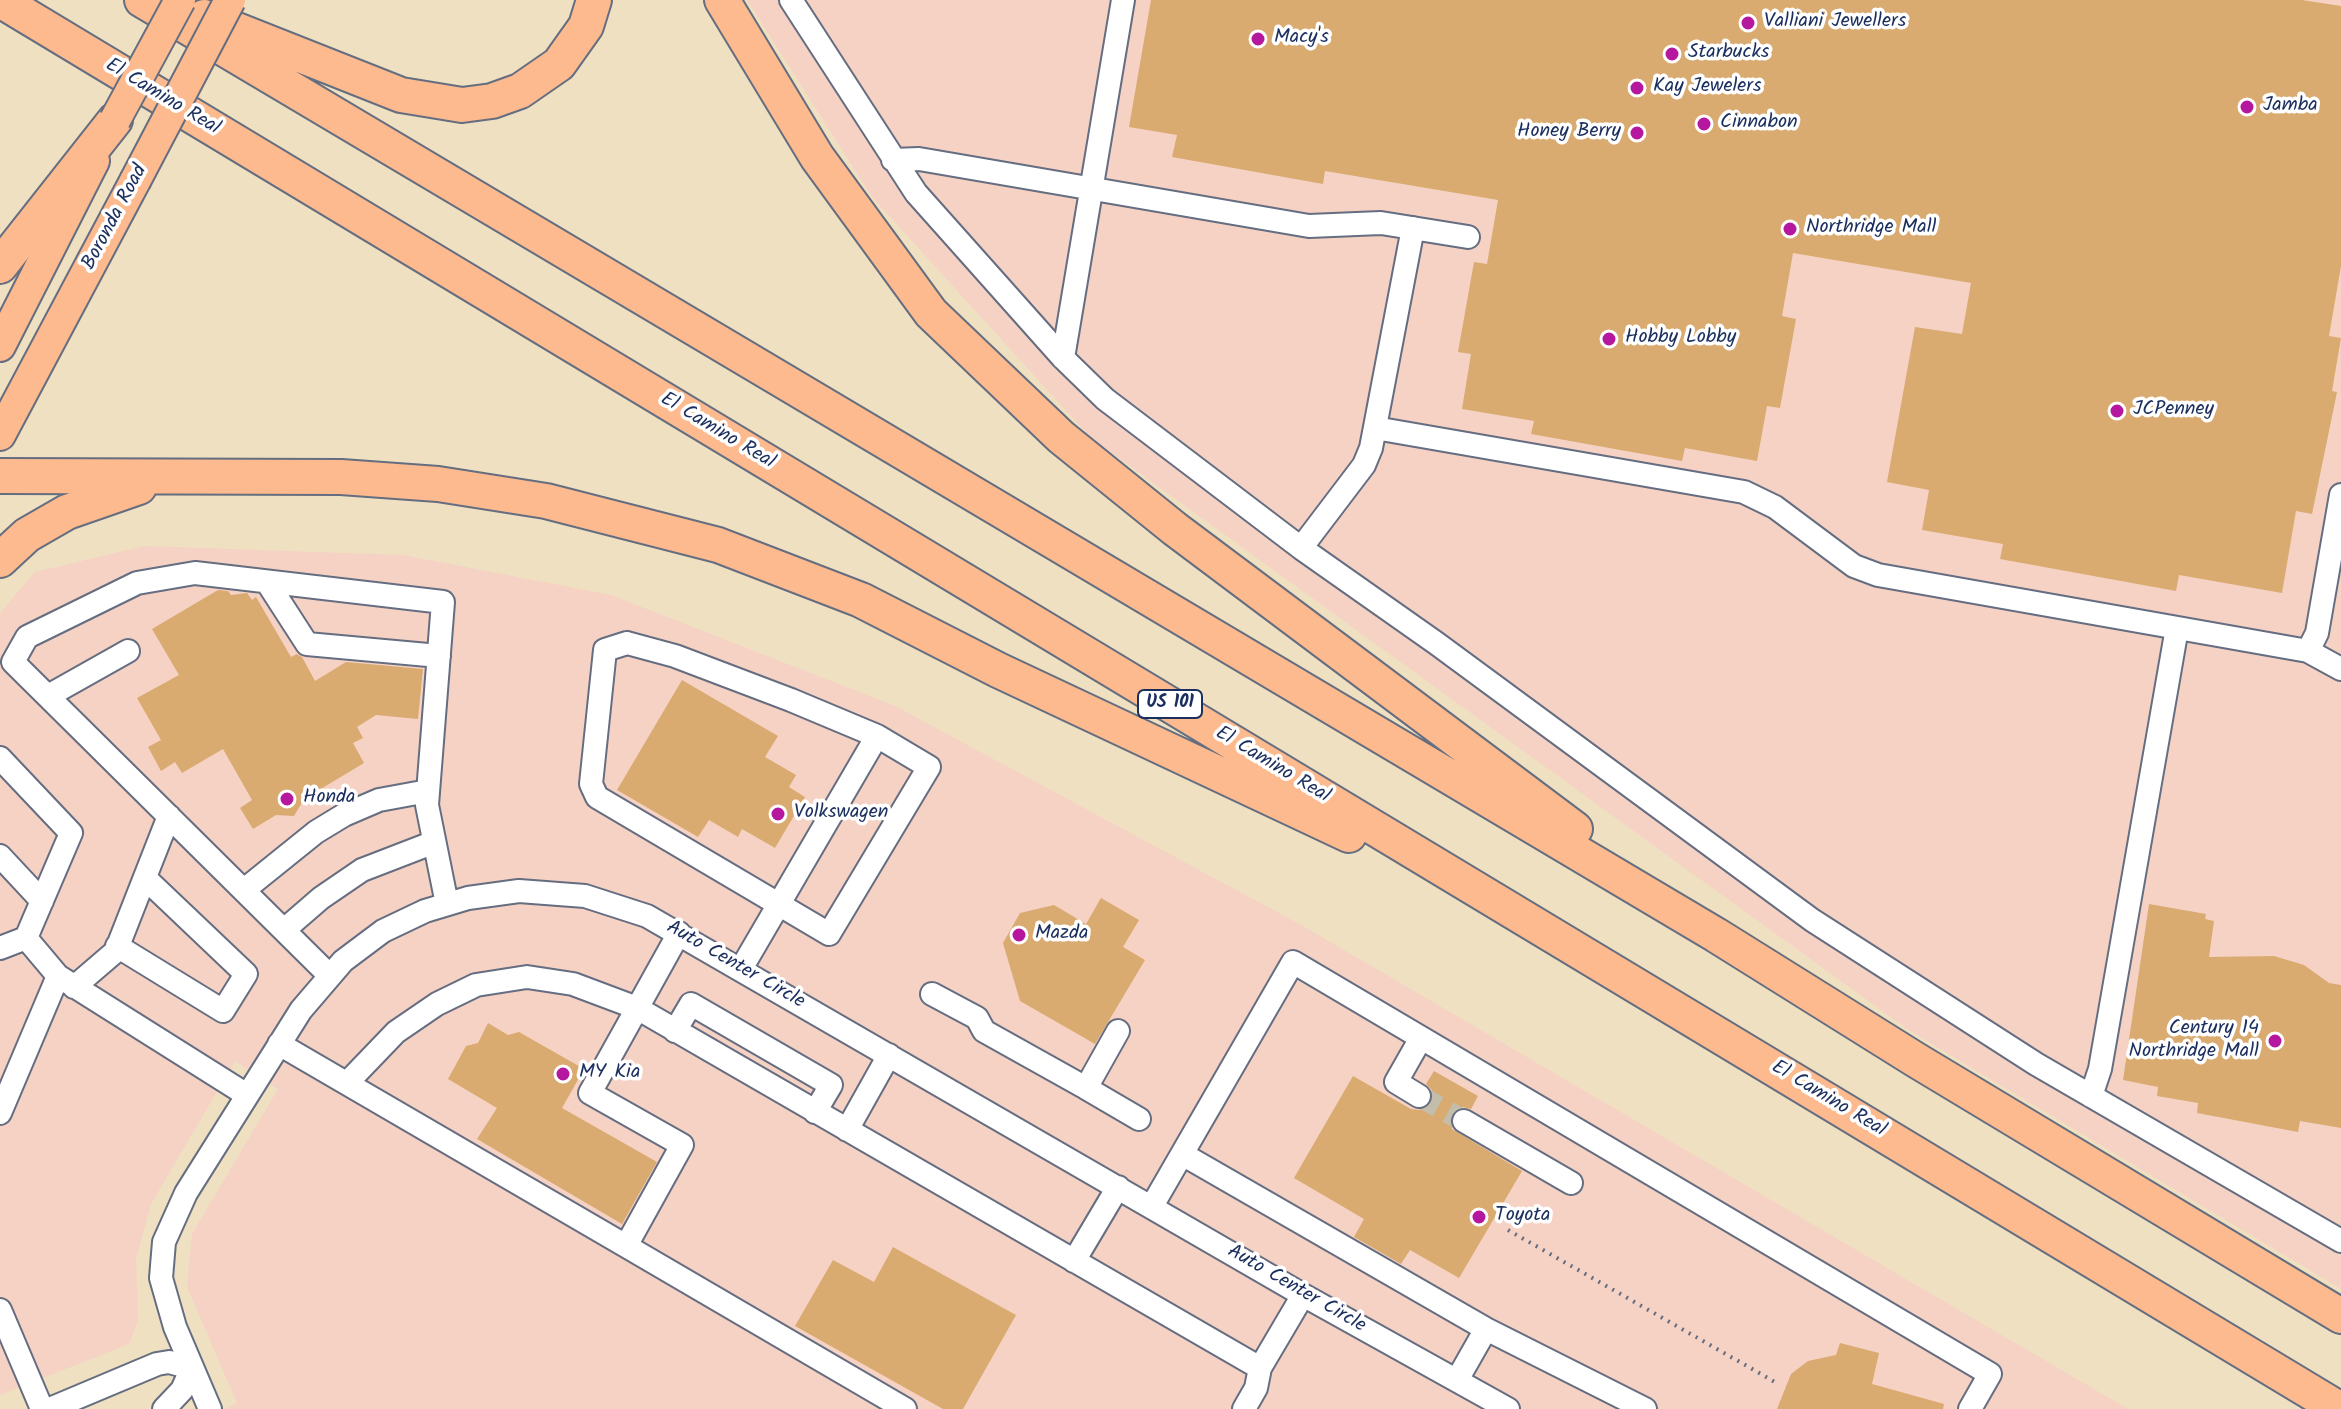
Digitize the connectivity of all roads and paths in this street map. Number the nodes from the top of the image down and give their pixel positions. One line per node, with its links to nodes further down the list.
1 (0, 0): 12 (highway, El Camino Real / US 101)
2 (142, 0): 48 (highway)
3 (160, 0): 6 (highway)
4 (180, 0): 11 (main road, bridge)
5 (230, 0): 21 (main road, Boronda Road, bridge)
6 (594, 0)
7 (722, 0): 48 (highway)
8 (1123, 0): 14 (street)
9 (798, 3): 13 (street)
10 (0, 22): 12 (highway)
11 (115, 120): 17 (highway); 18 (main road)
12 (217, 131): 45 (highway, El Camino Real / US 101)
13 (893, 160): 14 (street); 19 (street)
14 (1091, 187): 15 (street); 19 (street)
15 (1413, 228): 16 (street); 20 (street)
16 (1468, 237)
17 (0, 266)
18 (0, 346)
19 (1063, 358): 25 (street)
20 (1375, 428): 25 (street); 28 (street)
21 (0, 435)
22 (0, 476): 23 (highway)
23 (176, 476): 26 (highway); 45 (highway)
24 (2341, 495): 30 (street)
25 (1301, 548): 66 (street)
26 (0, 560)
27 (267, 582): 31 (street); 31 (street); 33 (street)
28 (2177, 628): 30 (street); 66 (street)
29 (128, 651): 33 (street)
30 (2308, 651): 32 (street)
31 (439, 656): 36 (street)
32 (2341, 669)
33 (48, 696): 37 (street)
34 (877, 736): 44 (street); 44 (street); 44 (street)
35 (0, 758): 42 (street)
36 (428, 791): 38 (street); 41 (street)
37 (169, 816): 40 (street); 41 (street)
38 (432, 843): 43 (street); 46 (street)
39 (0, 856): 42 (street)
40 (145, 878): 50 (street); 50 (street)
41 (244, 890): 46 (street)
42 (42, 901): 49 (street)
43 (447, 904): 47 (street, Auto Center Circle); 53 (street, Auto Center Circle)
44 (779, 904): 52 (street)
45 (1517, 913): 97 (highway, El Camino Real / US 101)
46 (284, 930): 53 (street)
47 (679, 933): 52 (street, Auto Center Circle); 56 (street)
48 (1716, 935): 82 (highway)
49 (26, 938): 51 (street); 54 (street)
50 (117, 946): 54 (street)
51 (0, 948)
52 (741, 969): 61 (street, Auto Center Circle)
53 (329, 975): 60 (street, Auto Center Circle)
54 (66, 982): 64 (street); 68 (street)
55 (932, 994): 63 (street)
56 (637, 1008): 57 (street); 62 (street); 78 (street)
57 (675, 1031): 67 (street); 67 (street)
58 (1118, 1031): 63 (street)
59 (1421, 1038): 65 (street); 72 (street); 96 (street)
60 (279, 1044): 62 (street); 64 (street, Auto Center Circle)
61 (889, 1055): 71 (street); 74 (street, Auto Center Circle)
62 (347, 1083): 78 (street)
63 (1086, 1088): 69 (street)
64 (247, 1095): 84 (street, Auto Center Circle)
65 (1419, 1096)
66 (2091, 1096): 77 (street)
67 (815, 1112): 71 (street)
68 (0, 1113)
69 (1139, 1119)
70 (1464, 1121): 73 (street)
71 (847, 1130): 79 (street)
72 (1182, 1154): 75 (street); 83 (street)
73 (1571, 1183)
74 (1118, 1187): 75 (street, Auto Center Circle); 79 (street)
75 (1152, 1206): 80 (street, Auto Center Circle)
76 (1508, 1230): 87 (path)
77 (2341, 1241)
78 (626, 1246): 92 (street)
79 (1074, 1261): 85 (street)
80 (1303, 1295): 85 (street); 86 (street, Auto Center Circle)
81 (0, 1310): 88 (street)
82 (2341, 1316)
83 (1486, 1329): 86 (street); 95 (street)
84 (192, 1368): 89 (street); 90 (street); 91 (street, Auto Center Circle)
85 (1260, 1368): 93 (street)
86 (1457, 1380): 94 (street, Auto Center Circle)
87 (1775, 1382)
88 (42, 1409)
89 (50, 1409)
90 (164, 1409)
91 (210, 1409)
92 (905, 1409)
93 (1244, 1409)
94 (1508, 1409)
95 (1645, 1409)
96 (1970, 1409)
97 (2339, 1409)

